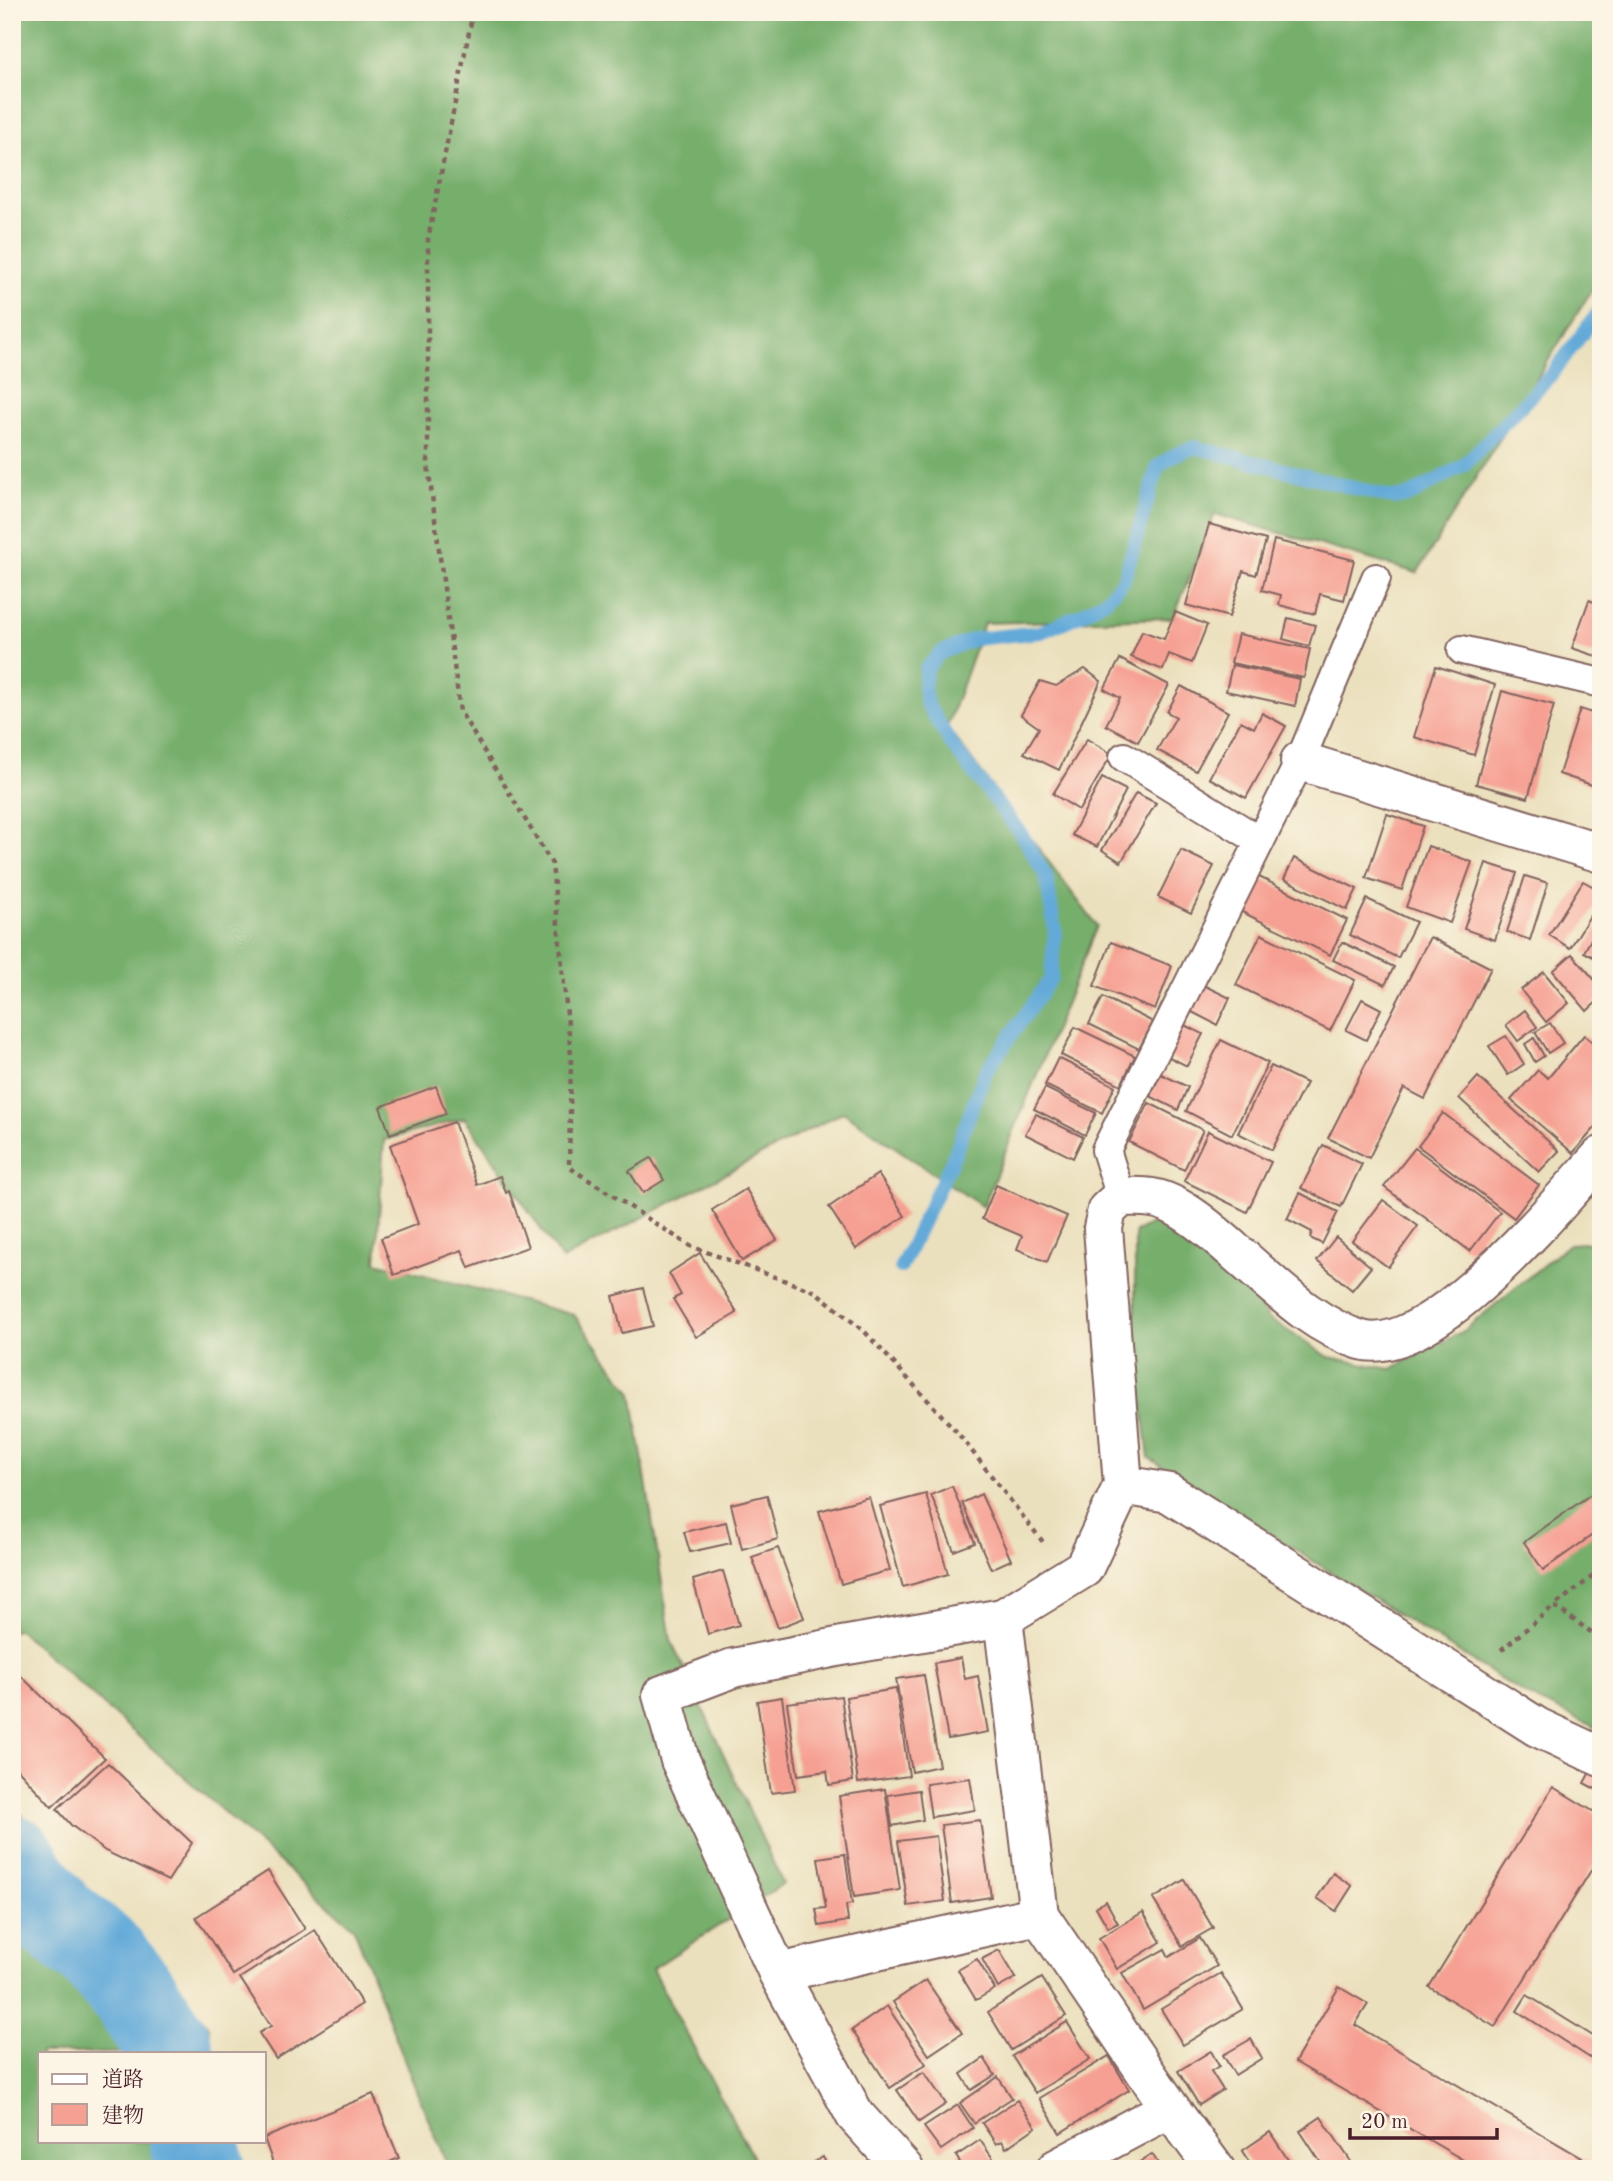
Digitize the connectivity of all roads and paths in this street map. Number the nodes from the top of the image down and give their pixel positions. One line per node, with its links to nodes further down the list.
1 (473, 12): 12 (path)
2 (1376, 578): 6 (lane)
3 (1462, 650): 4 (lane)
4 (1601, 683)
5 (1124, 757): 7 (lane)
6 (1300, 761): 7 (lane); 8 (street)
7 (1260, 841): 10 (lane)
8 (1601, 853)
9 (1601, 1156): 10 (street)
10 (1121, 1197): 11 (street)
11 (1123, 1485): 15 (street); 17 (street)
12 (1045, 1546)
13 (1601, 1570): 14 (path)
14 (1554, 1606): 16 (path); 17 (path)
15 (1003, 1618): 19 (street); 20 (street)
16 (1601, 1639)
17 (1463, 1682): 18 (street)
18 (1601, 1757)
19 (1039, 1915): 20 (street); 21 (street)
20 (778, 1973): 22 (street)
21 (1170, 2108): 23 (street); 24 (street)
22 (904, 2169)
23 (1056, 2169)
24 (1215, 2169)

